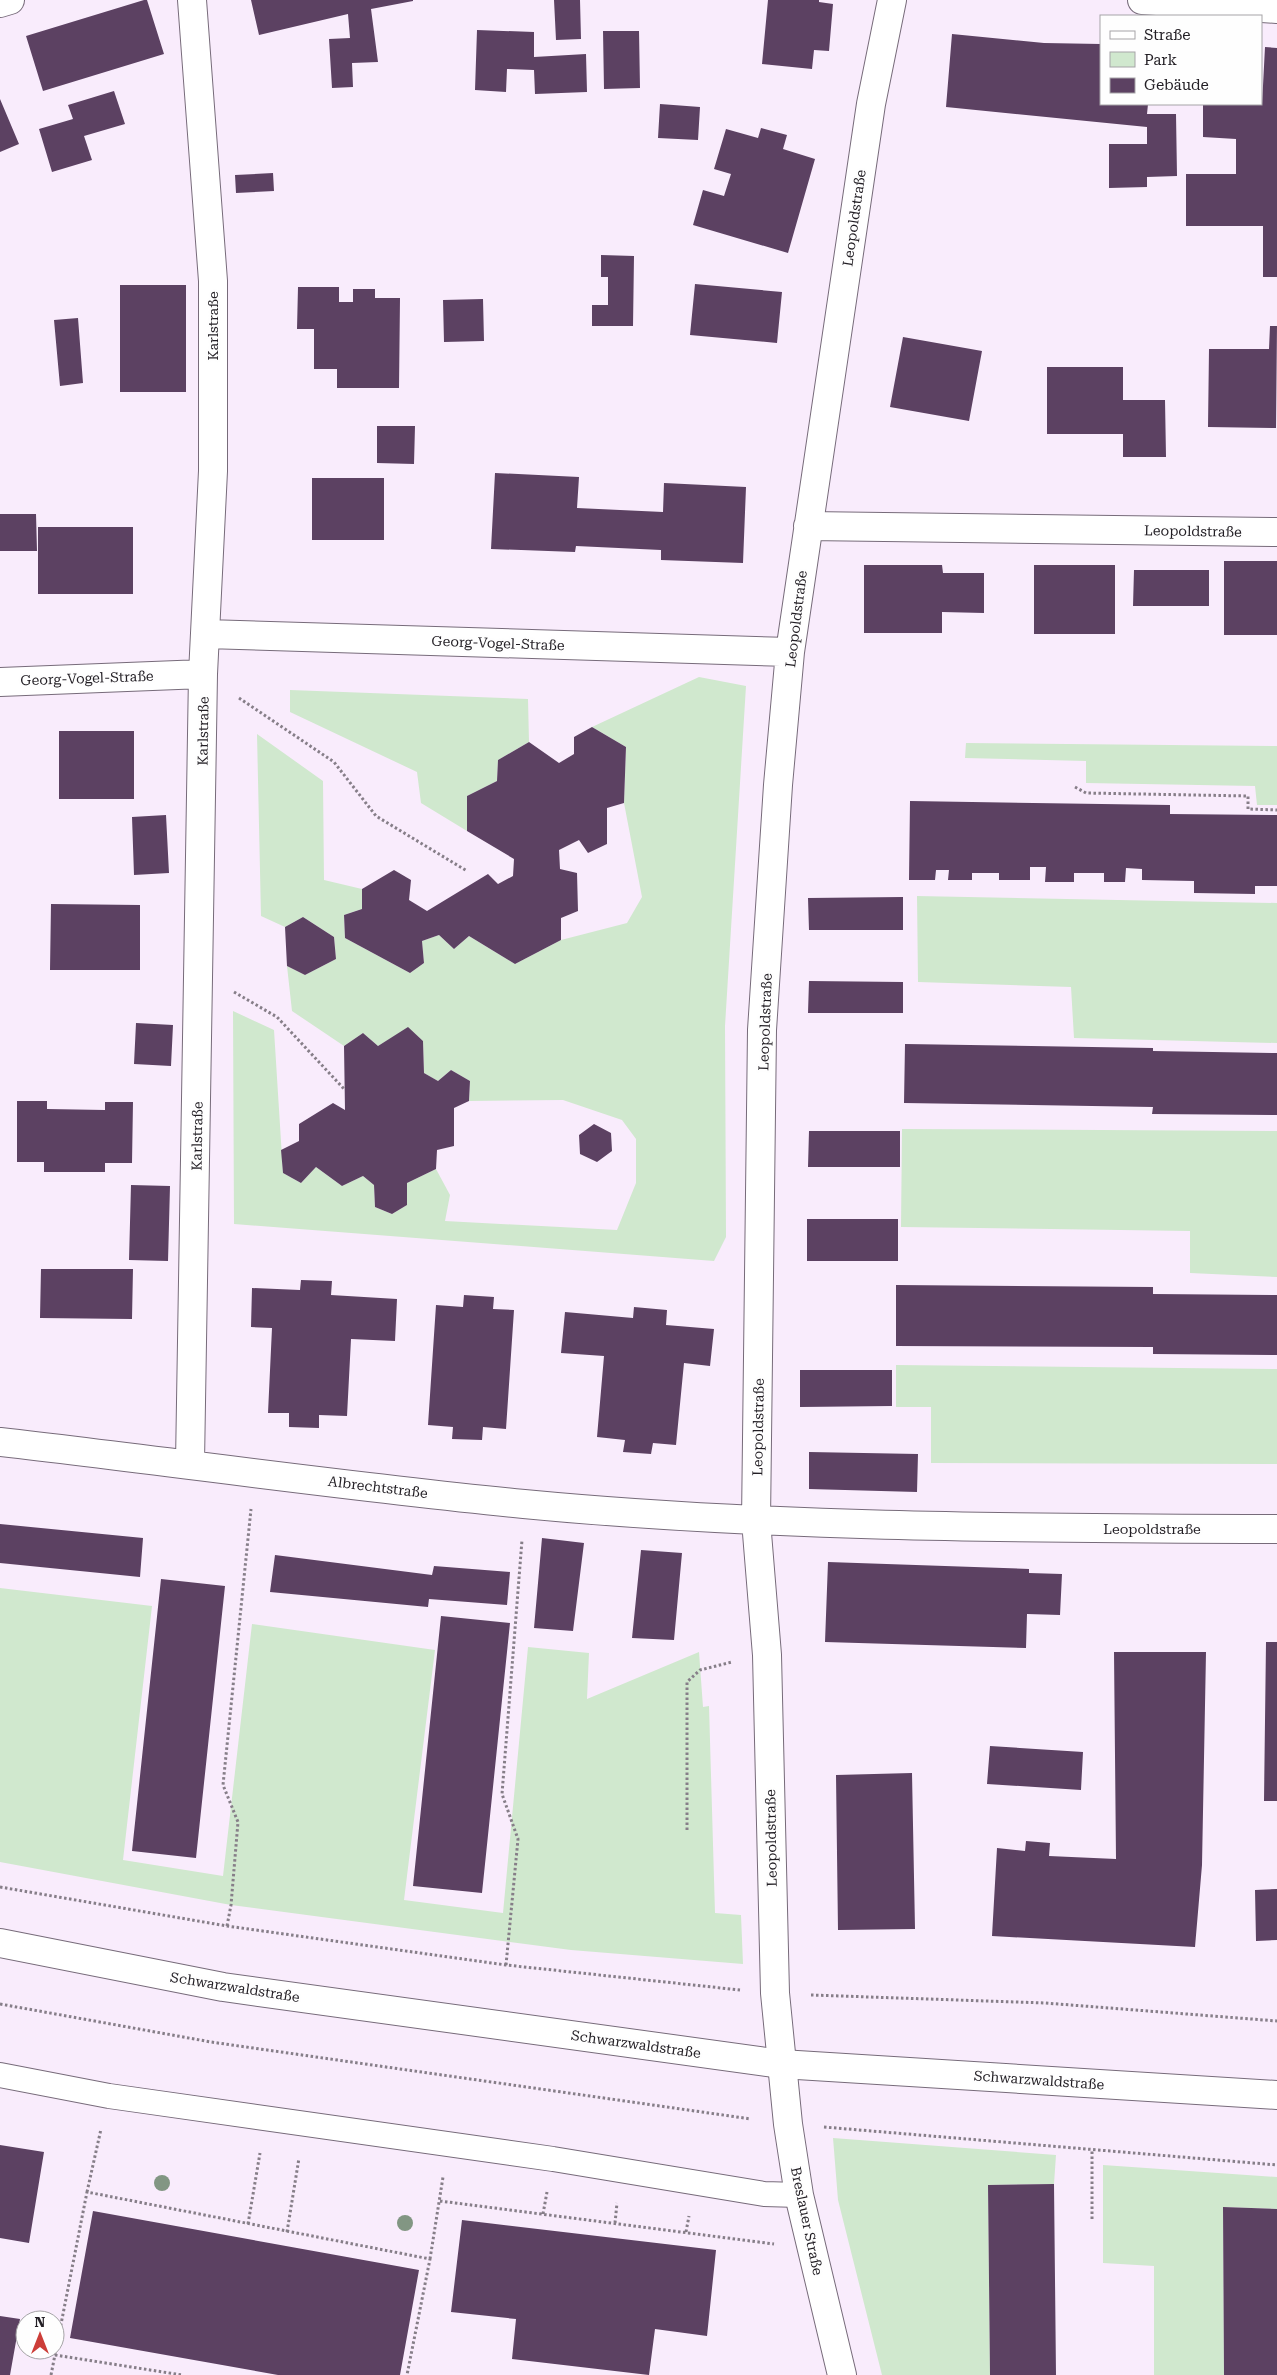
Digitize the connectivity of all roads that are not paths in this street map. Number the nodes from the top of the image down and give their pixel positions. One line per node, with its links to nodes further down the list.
1 (10, 0): 5 (street)
2 (192, 0): 9 (street, Karlstraße)
3 (892, 0): 7 (street, Leopoldstraße)
4 (1142, 0): 6 (street)
5 (0, 4)
6 (1277, 9)
7 (808, 526): 8 (street, Leopoldstraße); 10 (street, Leopoldstraße)
8 (1277, 532)
9 (206, 634): 10 (street, Georg-Vogel-Straße); 11 (street, Karlstraße)
10 (790, 652): 15 (street, Leopoldstraße)
11 (203, 674): 12 (street, Georg-Vogel-Straße); 14 (street, Karlstraße)
12 (0, 682)
13 (0, 1442): 14 (street, Albrechtstraße)
14 (190, 1463): 15 (street, Albrechtstraße)
15 (756, 1521): 16 (street, Leopoldstraße); 18 (street, Leopoldstraße)
16 (1277, 1529)
17 (0, 1943): 18 (street, Schwarzwaldstraße)
18 (781, 2064): 20 (street, Schwarzwaldstraße); 21 (street, Breslauer Straße)
19 (0, 2075): 21 (lane)
20 (1277, 2095)
21 (799, 2195): 22 (street, Breslauer Straße)
22 (842, 2375)

